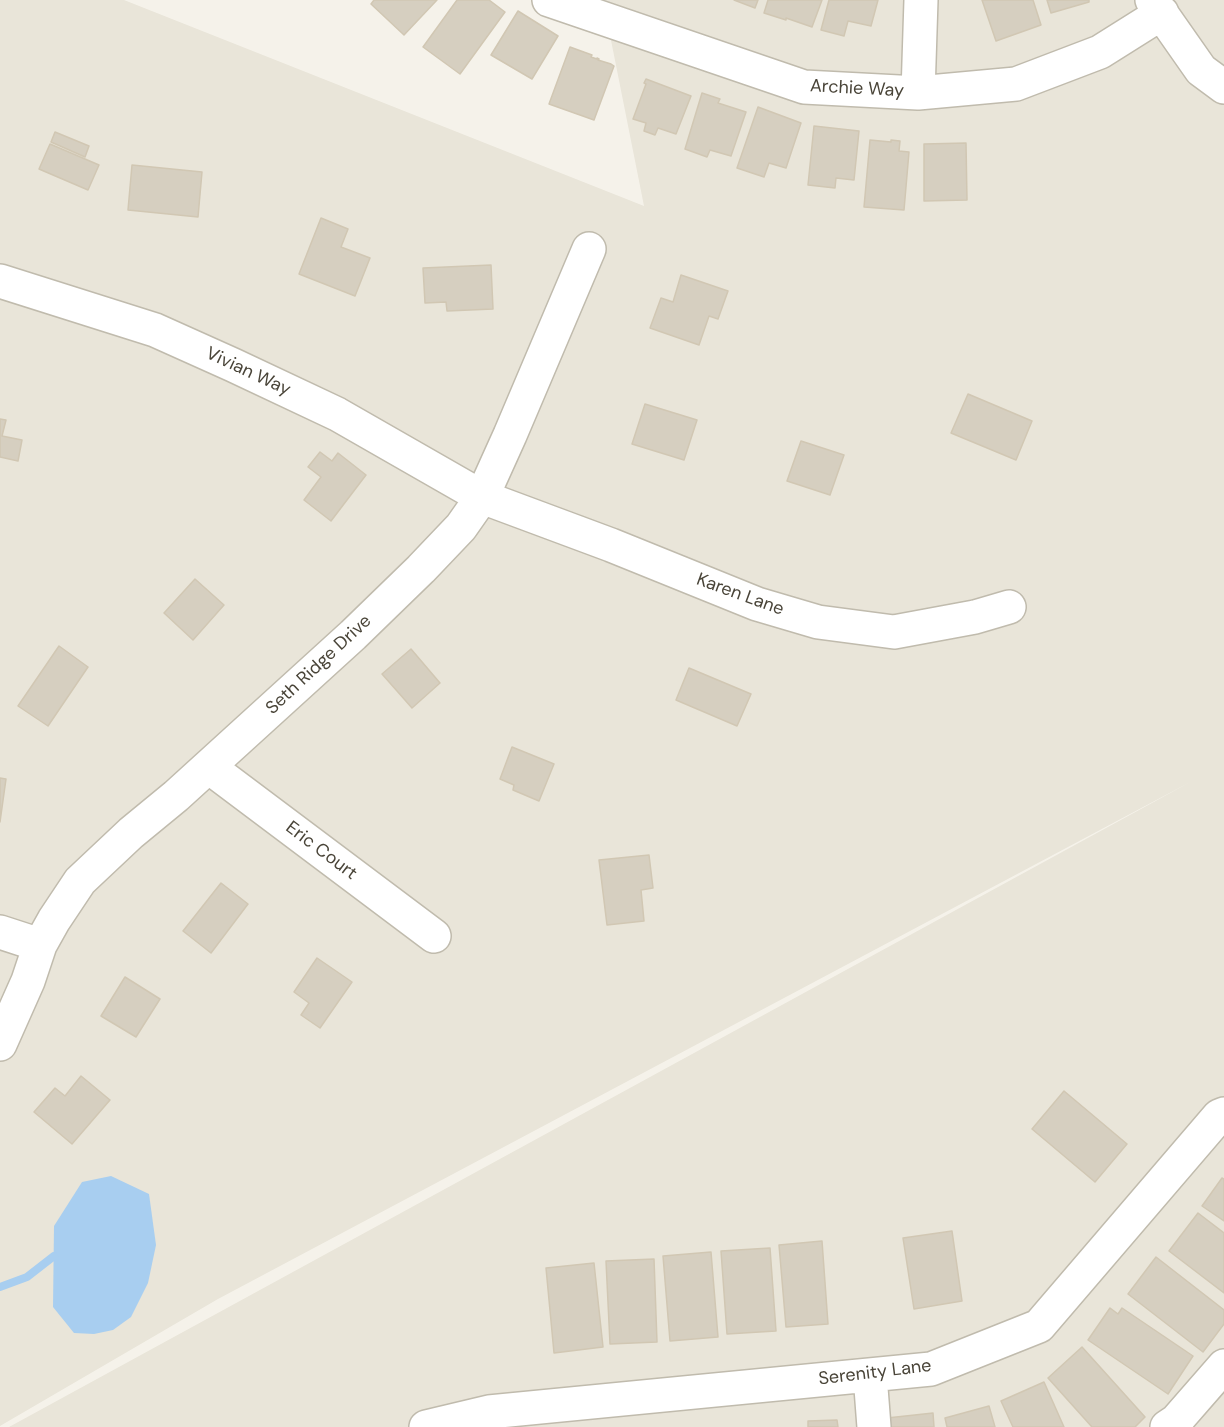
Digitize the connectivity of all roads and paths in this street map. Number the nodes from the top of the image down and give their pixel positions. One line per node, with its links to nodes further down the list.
1 (549, 0): 5 (street, Archie Way)
2 (921, 0): 5 (street)
3 (1157, 7): 4 (street); 5 (street, Archie Way)
4 (1224, 87)
5 (918, 93)
6 (590, 249): 8 (street, Seth Ridge Drive)
7 (0, 281): 8 (street, Vivian Way)
8 (482, 497): 9 (street, Karen Lane); 10 (street, Seth Ridge Drive)
9 (1009, 607)
10 (209, 767): 12 (street, Eric Court); 13 (street, Seth Ridge Drive)
11 (0, 932): 13 (street)
12 (434, 936)
13 (40, 945): 14 (street, Seth Ridge Drive)
14 (0, 1044)
15 (1224, 1114): 17 (street, Serenity Lane)
16 (1224, 1366): 20 (street)
17 (870, 1375): 18 (street, Serenity Lane); 19 (street)
18 (426, 1427)
19 (874, 1427)
20 (1167, 1427)

